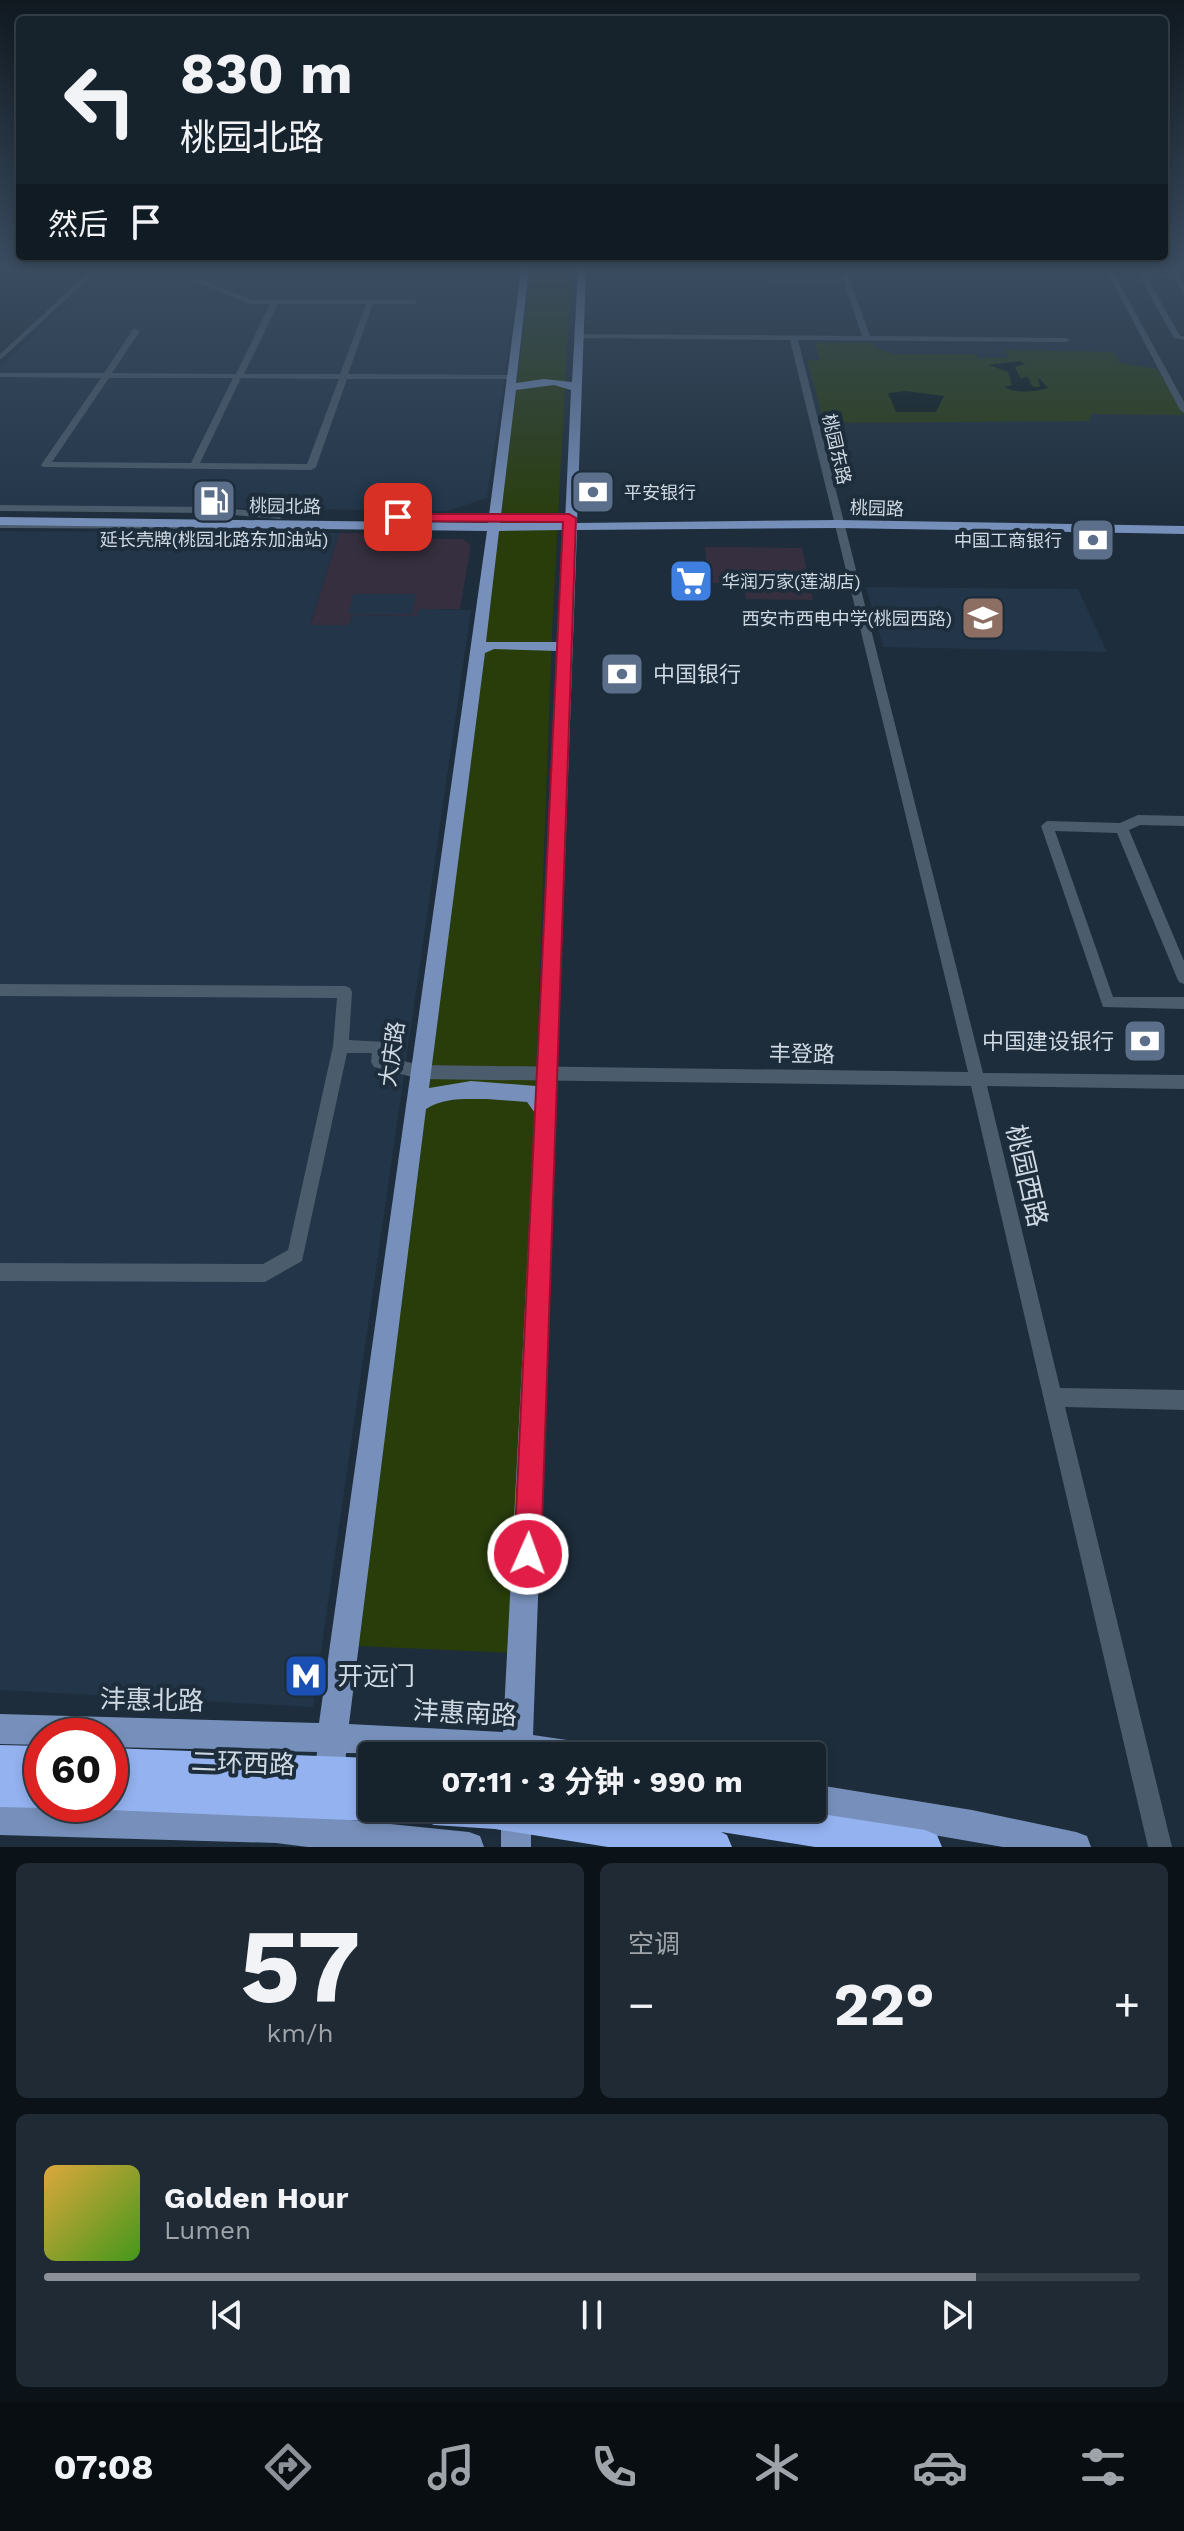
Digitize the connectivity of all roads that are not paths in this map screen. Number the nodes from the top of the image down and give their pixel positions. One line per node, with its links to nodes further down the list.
1 (119, 356): 10 (street)
2 (248, 356): 12 (street)
3 (350, 356): 13 (street)
4 (513, 356): 14 (main road, 大庆路)
5 (578, 356): 11 (main road)
6 (798, 356): 24 (street, 桃园东路)
7 (1156, 356): 17 (street)
8 (1160, 356): 16 (street)
9 (0, 375): 10 (street)
10 (105, 376): 12 (street); 18 (street)
11 (577, 376): 14 (main road); 15 (main road)
12 (238, 377): 13 (street); 18 (street)
13 (343, 377): 14 (street); 18 (street)
14 (510, 381): 15 (main road); 22 (main road, 大庆路)
15 (577, 389): 23 (main road)
16 (1184, 398)
17 (1184, 410)
18 (194, 466)
19 (0, 511): 20 (street); 21 (main road, 桃园北路)
20 (280, 516): 21 (main road, 桃园北路); 22 (main road, 桃园北路)
21 (80, 518): 25 (main road, 桃园北路); 26 (main road, 桃园北路)
22 (494, 522): 23 (main road, 桃园北路); 26 (main road, 桃园北路); 29 (main road, 大庆路)
23 (569, 522): 24 (main road, 桃园路); 28 (main road)
24 (837, 522): 27 (main road, 桃园路); 38 (street, 桃园西路)
25 (0, 523): 26 (street)
26 (265, 524)
27 (1184, 528)
28 (566, 644): 29 (main road); 37 (main road)
29 (479, 645): 36 (main road, 大庆路)
30 (1184, 821): 31 (street)
31 (1122, 828): 32 (street); 34 (street)
32 (1184, 978)
33 (0, 990): 35 (street)
34 (1184, 1003)
35 (341, 1046): 36 (street); 42 (street)
36 (419, 1074): 37 (main road); 40 (main road, 大庆路)
37 (546, 1074): 38 (street, 丰登路); 41 (main road)
38 (977, 1079): 39 (street, 丰登路); 43 (street, 桃园西路)
39 (1184, 1082)
40 (415, 1105): 41 (main road); 47 (main road, 大庆路)
41 (543, 1108): 49 (main road)
42 (0, 1272)
43 (1052, 1397): 44 (street); 70 (street, 桃园西路)
44 (1184, 1400)
45 (0, 1729): 46 (main road, 沣惠北路)
46 (303, 1738): 47 (main road, 沣惠南路)
47 (335, 1738): 48 (main road, 沣惠南路); 64 (main road, 大庆路)
48 (387, 1742)
49 (518, 1742)
50 (0, 1762): 51 (highway)
51 (24, 1763)
52 (128, 1766): 53 (highway, 二环西路)
53 (358, 1774)
54 (0, 1790): 55 (highway)
55 (24, 1791)
56 (128, 1794): 58 (highway, 二环西路)
57 (826, 1801): 69 (main road)
58 (358, 1803)
59 (0, 1820): 63 (main road)
60 (516, 1822): 66 (main road)
61 (558, 1822): 67 (highway)
62 (764, 1822): 68 (highway)
63 (147, 1837): 64 (main road)
64 (315, 1837): 65 (main road)
65 (469, 1847)
66 (516, 1847)
67 (715, 1847)
68 (925, 1847)
69 (1076, 1847)
70 (1160, 1847)

